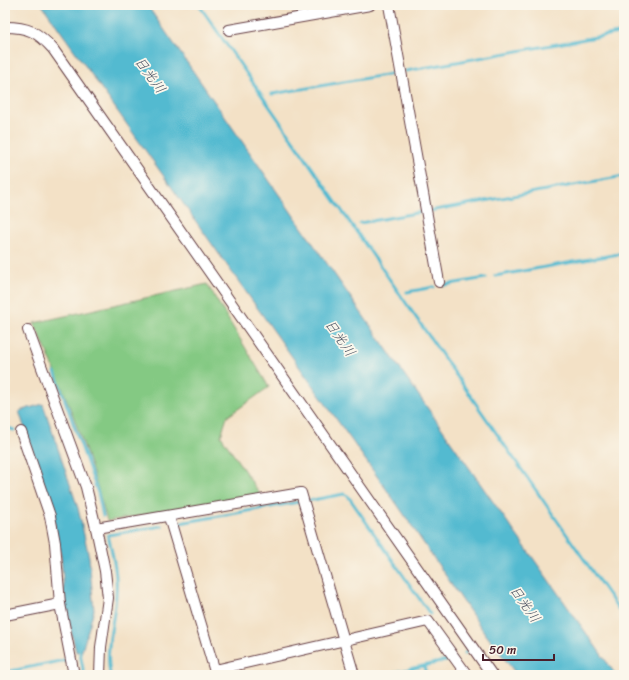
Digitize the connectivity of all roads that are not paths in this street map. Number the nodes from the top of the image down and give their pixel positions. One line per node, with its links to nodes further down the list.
1 (370, 5): 4 (street)
2 (389, 5): 5 (street)
3 (5, 27): 18 (street)
4 (229, 30)
5 (439, 282)
6 (28, 330): 9 (street)
7 (21, 432): 10 (street)
8 (169, 517): 9 (street); 12 (street); 13 (street)
9 (96, 528): 15 (street)
10 (60, 604): 11 (street); 14 (street)
11 (5, 615)
12 (344, 640): 13 (street); 16 (street); 17 (street)
13 (215, 673)
14 (74, 675)
15 (100, 675)
16 (354, 675)
17 (467, 675)
18 (492, 675)

